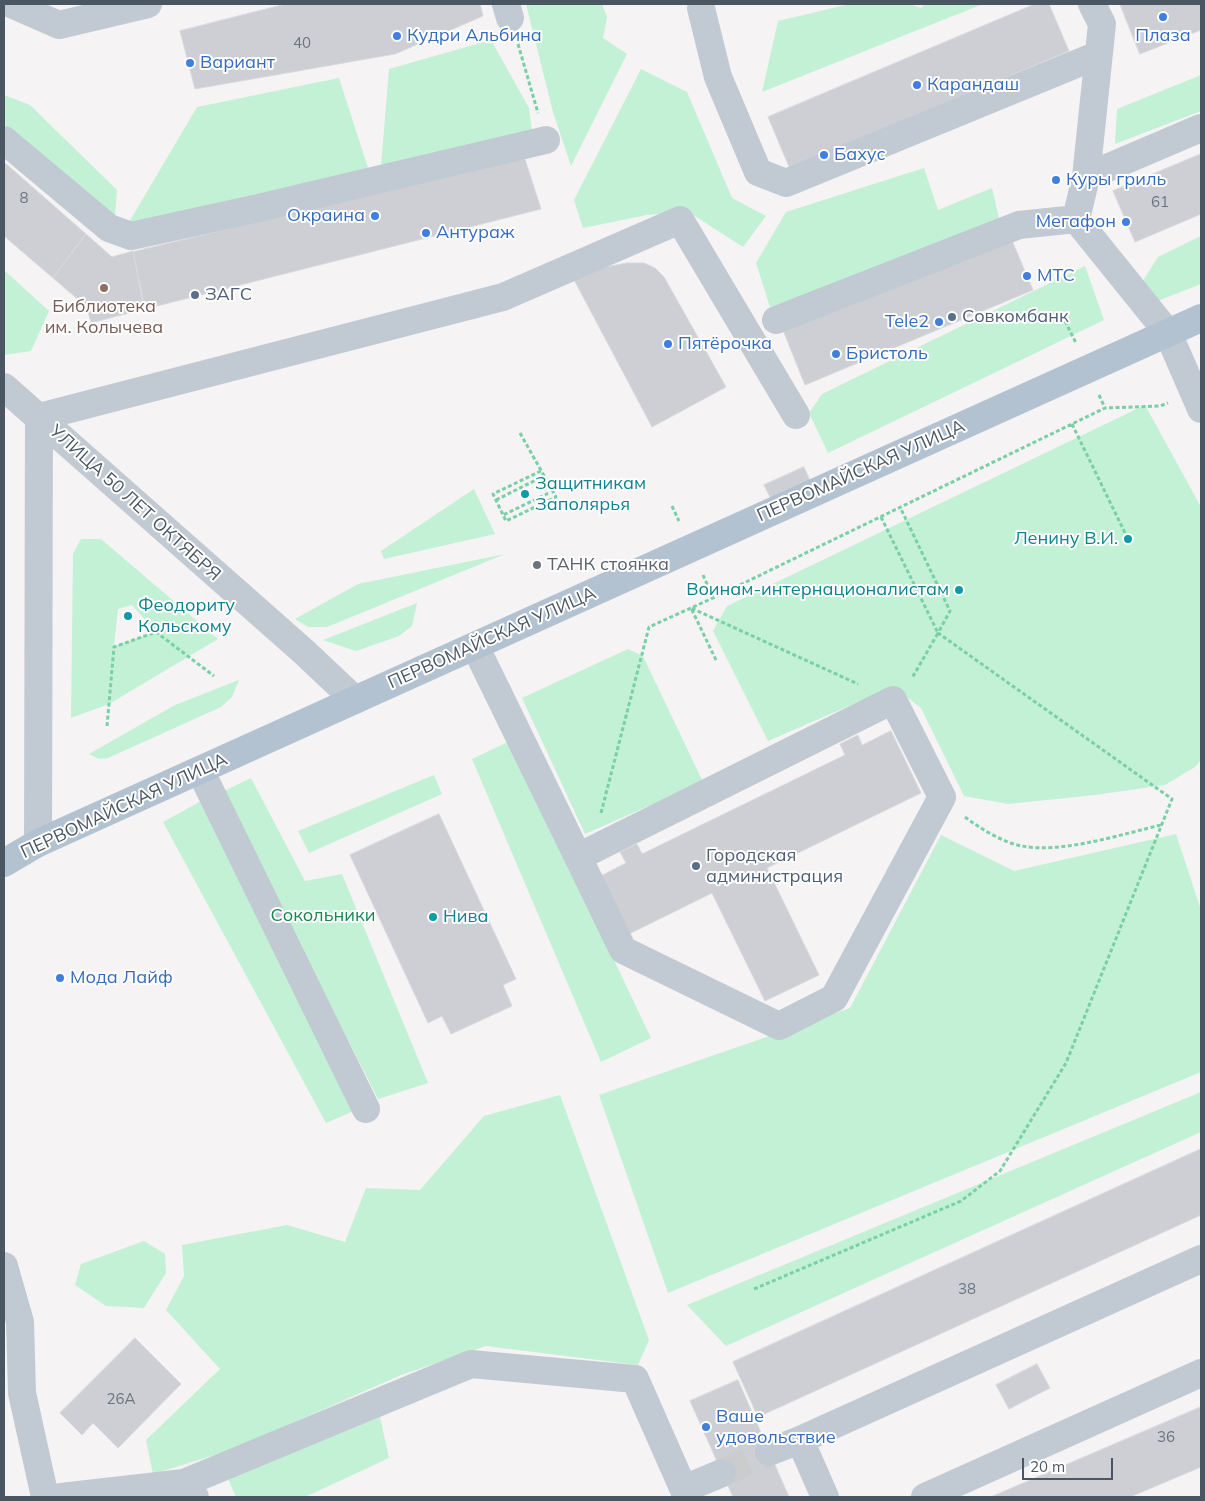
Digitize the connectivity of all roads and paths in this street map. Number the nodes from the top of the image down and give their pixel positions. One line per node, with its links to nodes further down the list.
1 (11, 4): 2 (street)
2 (148, 4)
3 (1092, 4): 6 (street)
4 (706, 5): 6 (street)
5 (508, 11): 9 (path)
6 (1098, 55): 10 (street)
7 (1201, 128): 10 (street)
8 (4, 140): 9 (street)
9 (546, 140)
10 (1086, 177): 11 (street)
11 (1076, 219): 13 (street); 14 (street)
12 (1201, 318): 14 (main road, ПЕРВОМАЙСКАЯ УЛИЦА)
13 (776, 320)
14 (1168, 333): 16 (street); 29 (main road, ПЕРВОМАЙСКАЯ УЛИЦА)
15 (4, 387): 18 (street, УЛИЦА 50 ЛЕТ ОКТЯБРЯ)
16 (1197, 400): 19 (path)
17 (796, 415): 18 (street)
18 (39, 417): 32 (street, УЛИЦА 50 ЛЕТ ОКТЯБРЯ); 38 (street)
19 (1072, 424): 23 (path); 26 (path)
20 (520, 433): 21 (path)
21 (542, 470): 22 (path); 24 (path)
22 (496, 500): 24 (path); 24 (path)
23 (900, 507): 25 (path); 28 (path)
24 (503, 515)
25 (881, 517): 27 (path); 28 (path)
26 (1128, 539)
27 (691, 608): 30 (path); 33 (path); 39 (path)
28 (938, 633): 33 (path); 37 (path)
29 (475, 646): 32 (main road, ПЕРВОМАЙСКАЯ УЛИЦА); 39 (street)
30 (716, 660)
31 (214, 676): 34 (path)
32 (355, 700): 35 (main road, ПЕРВОМАЙСКАЯ УЛИЦА)
33 (893, 700): 36 (street); 39 (street)
34 (107, 726)
35 (200, 770): 38 (main road, ПЕРВОМАЙСКАЯ УЛИЦА); 41 (street)
36 (942, 797): 37 (path); 39 (street)
37 (1162, 825): 44 (path)
38 (38, 843): 40 (main road, ПЕРВОМАЙСКАЯ УЛИЦА)
39 (585, 853)
40 (4, 863)
41 (366, 1109)
42 (1201, 1259): 47 (street)
43 (4, 1266): 45 (street)
44 (754, 1289)
45 (12, 1327): 52 (street)
46 (1201, 1373): 55 (street)
47 (800, 1440): 48 (street); 54 (street)
48 (769, 1452)
49 (722, 1473): 51 (street)
50 (189, 1490): 51 (street); 53 (street)
51 (686, 1493)
52 (45, 1497)
53 (62, 1497)
54 (825, 1497)
55 (925, 1497)

